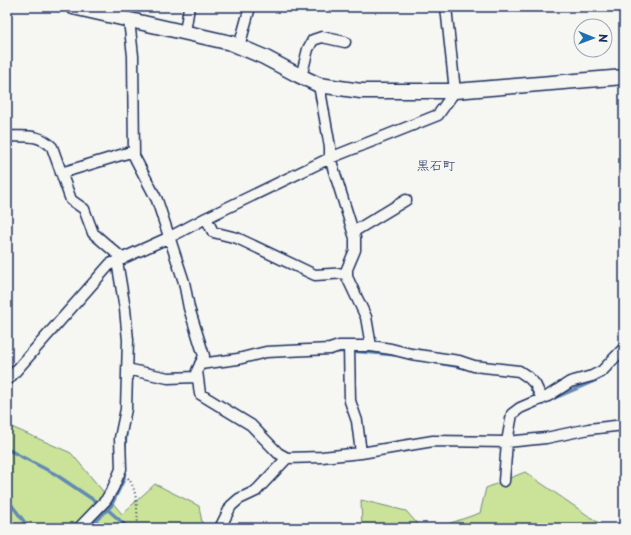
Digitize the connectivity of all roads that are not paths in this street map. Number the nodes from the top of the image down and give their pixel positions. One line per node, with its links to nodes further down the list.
1 (73, 7): 5 (street)
2 (188, 7): 6 (street)
3 (250, 7): 8 (street)
4 (446, 7): 12 (street)
5 (129, 20): 6 (street); 14 (street)
6 (184, 32): 8 (street)
7 (345, 42): 9 (street)
8 (239, 47): 9 (street)
9 (301, 77): 11 (street)
10 (624, 77): 12 (street)
11 (319, 85): 12 (street); 15 (street)
12 (454, 91): 15 (street)
13 (7, 136): 16 (street)
14 (134, 151): 16 (street); 20 (street)
15 (330, 158): 18 (street); 19 (street)
16 (61, 173): 21 (street)
17 (406, 200): 19 (street)
18 (206, 218): 20 (street); 22 (street)
19 (353, 232): 22 (street)
20 (170, 237): 21 (street); 26 (street)
21 (120, 260): 27 (street); 29 (street)
22 (347, 273): 24 (street)
23 (350, 346): 24 (street); 26 (street); 33 (street)
24 (371, 346): 30 (street)
25 (624, 348): 30 (street)
26 (200, 364): 28 (street)
27 (127, 369): 28 (street); 36 (street)
28 (197, 376): 34 (street)
29 (7, 381)
30 (542, 399): 32 (street)
31 (624, 425): 32 (street)
32 (507, 442): 33 (street); 35 (street)
33 (361, 453): 34 (street)
34 (287, 458): 37 (street)
35 (504, 481)
36 (79, 528)
37 (220, 528)

